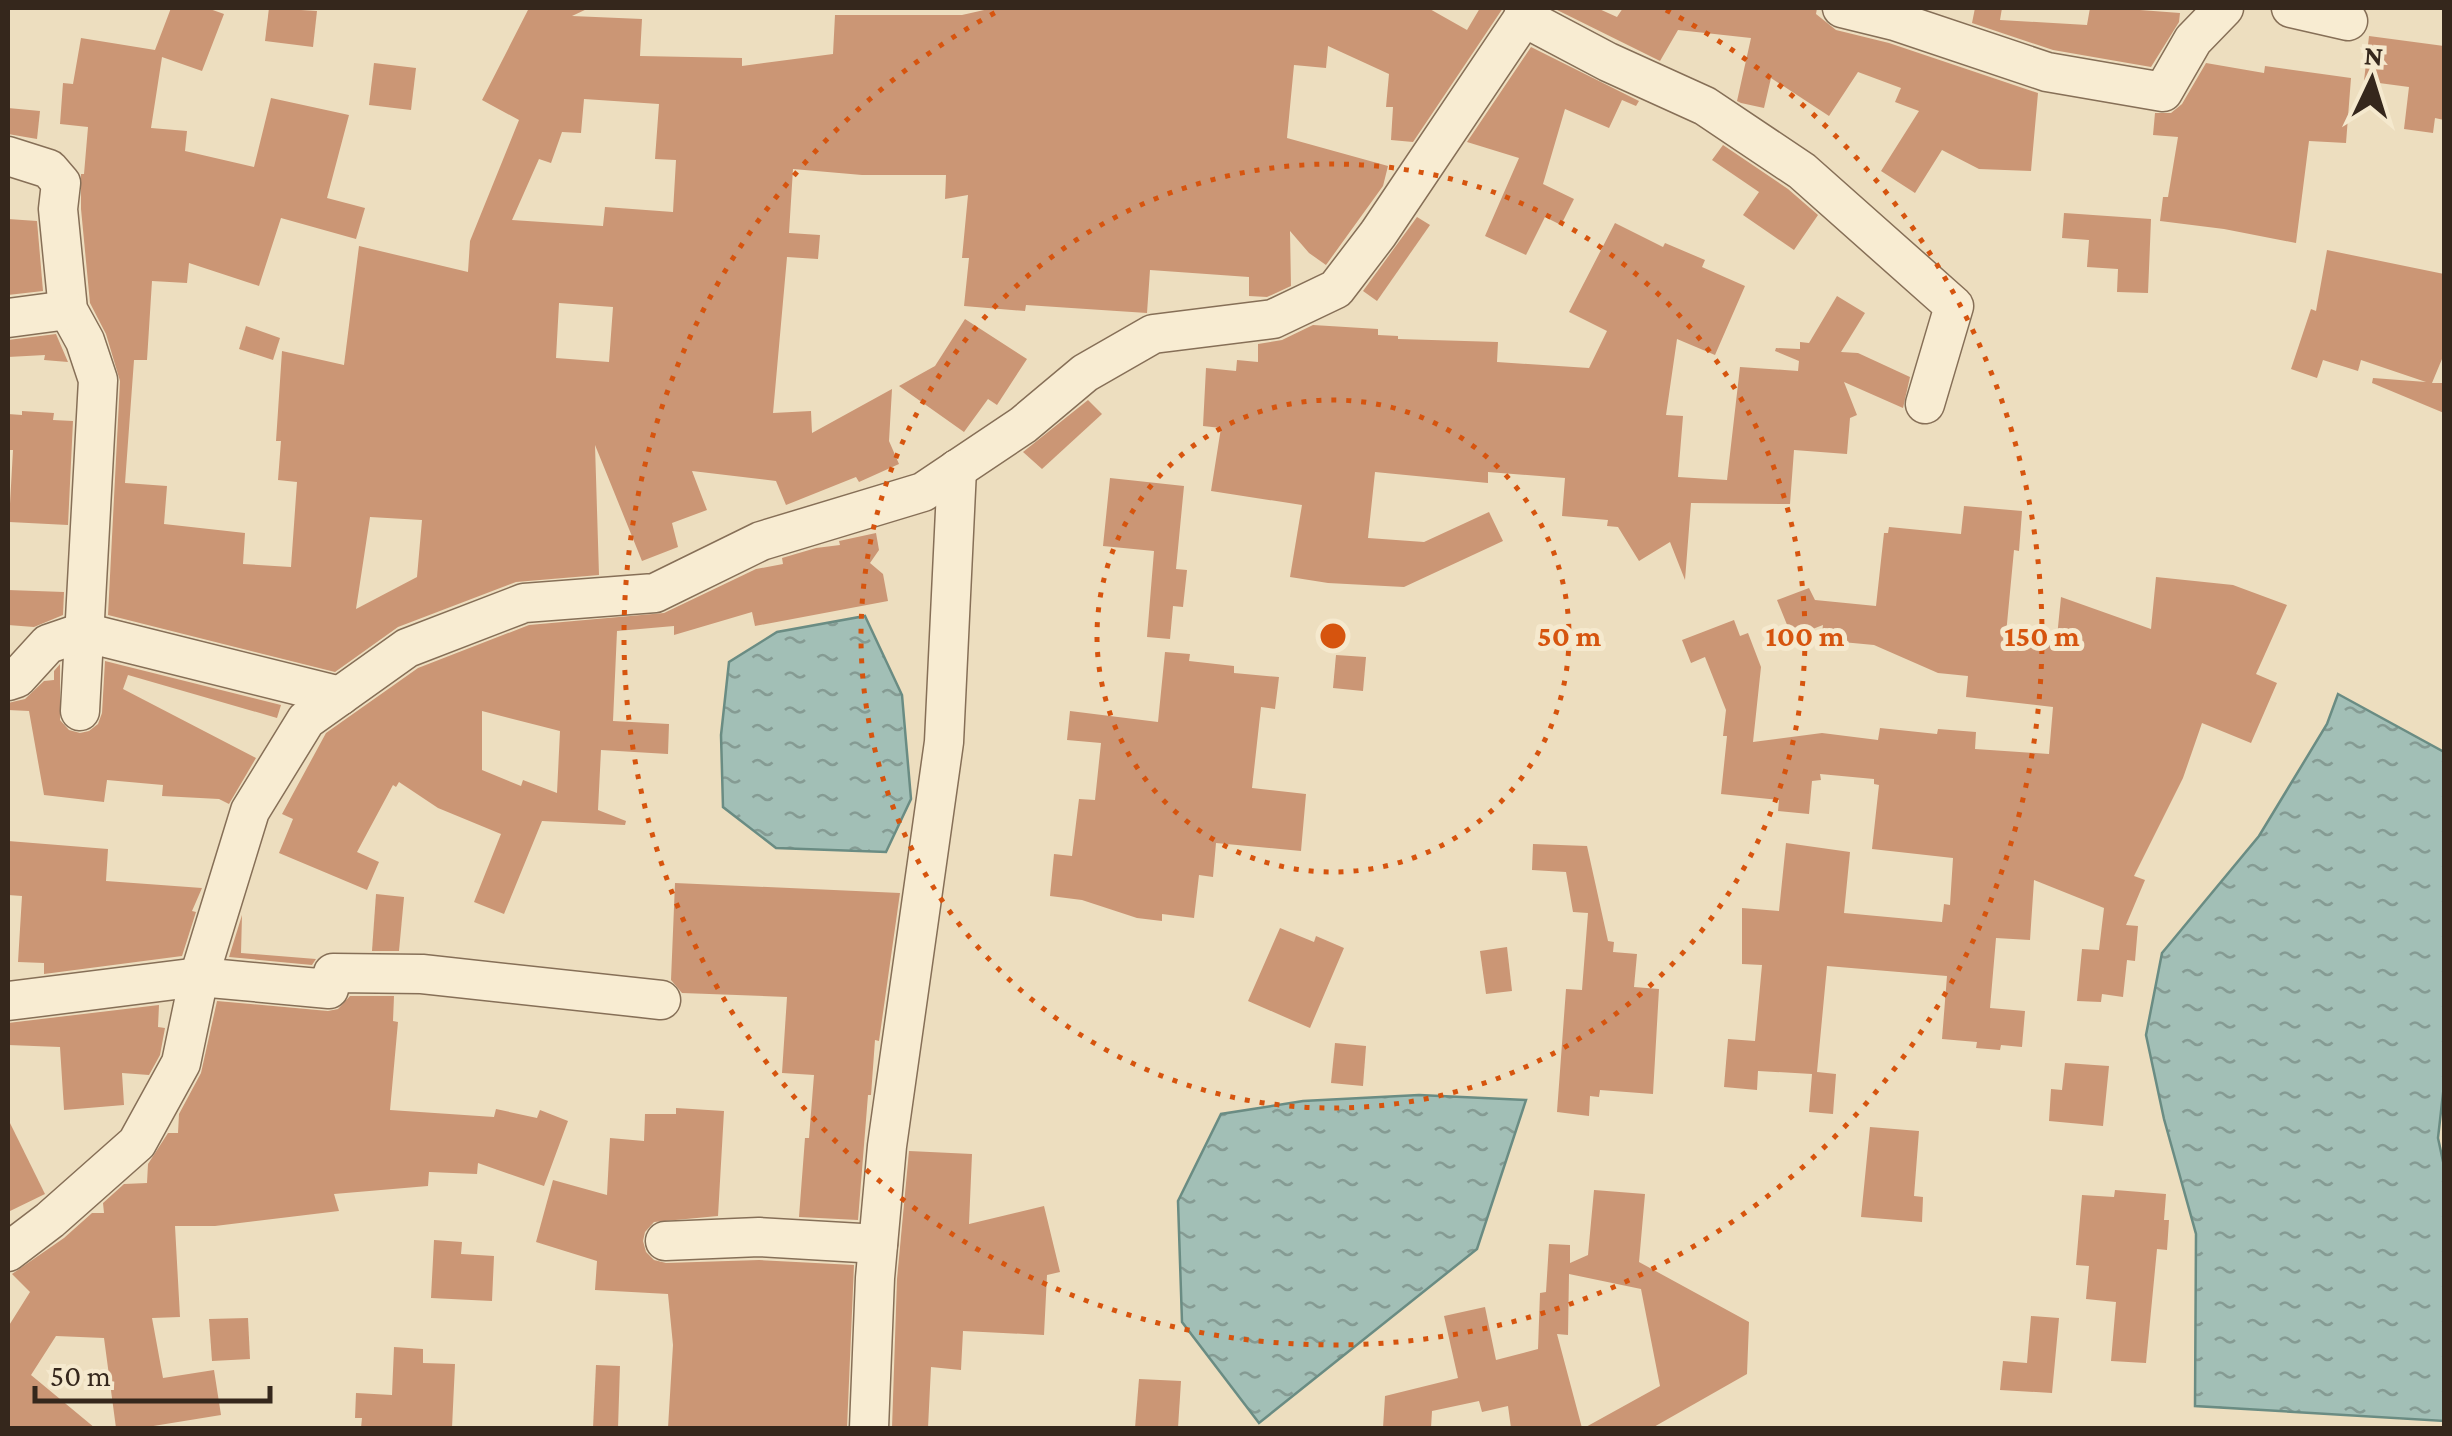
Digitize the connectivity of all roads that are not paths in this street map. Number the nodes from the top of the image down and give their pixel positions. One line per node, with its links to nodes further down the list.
1 (1842, 8): 2 (street)
2 (2224, 8)
3 (2291, 8): 5 (street)
4 (1526, 12): 9 (street); 10 (street)
5 (2348, 20)
6 (8, 156): 7 (street)
7 (68, 310): 8 (street); 11 (street)
8 (8, 318)
9 (1925, 404)
10 (957, 469): 13 (street); 19 (street)
11 (84, 632): 12 (street); 13 (street); 14 (street)
12 (8, 681)
13 (340, 696): 15 (street)
14 (80, 710)
15 (200, 978): 16 (street); 17 (street); 20 (street)
16 (662, 1000)
17 (8, 1002)
18 (665, 1241): 19 (street)
19 (878, 1244): 21 (street)
20 (8, 1252)
21 (869, 1428)

